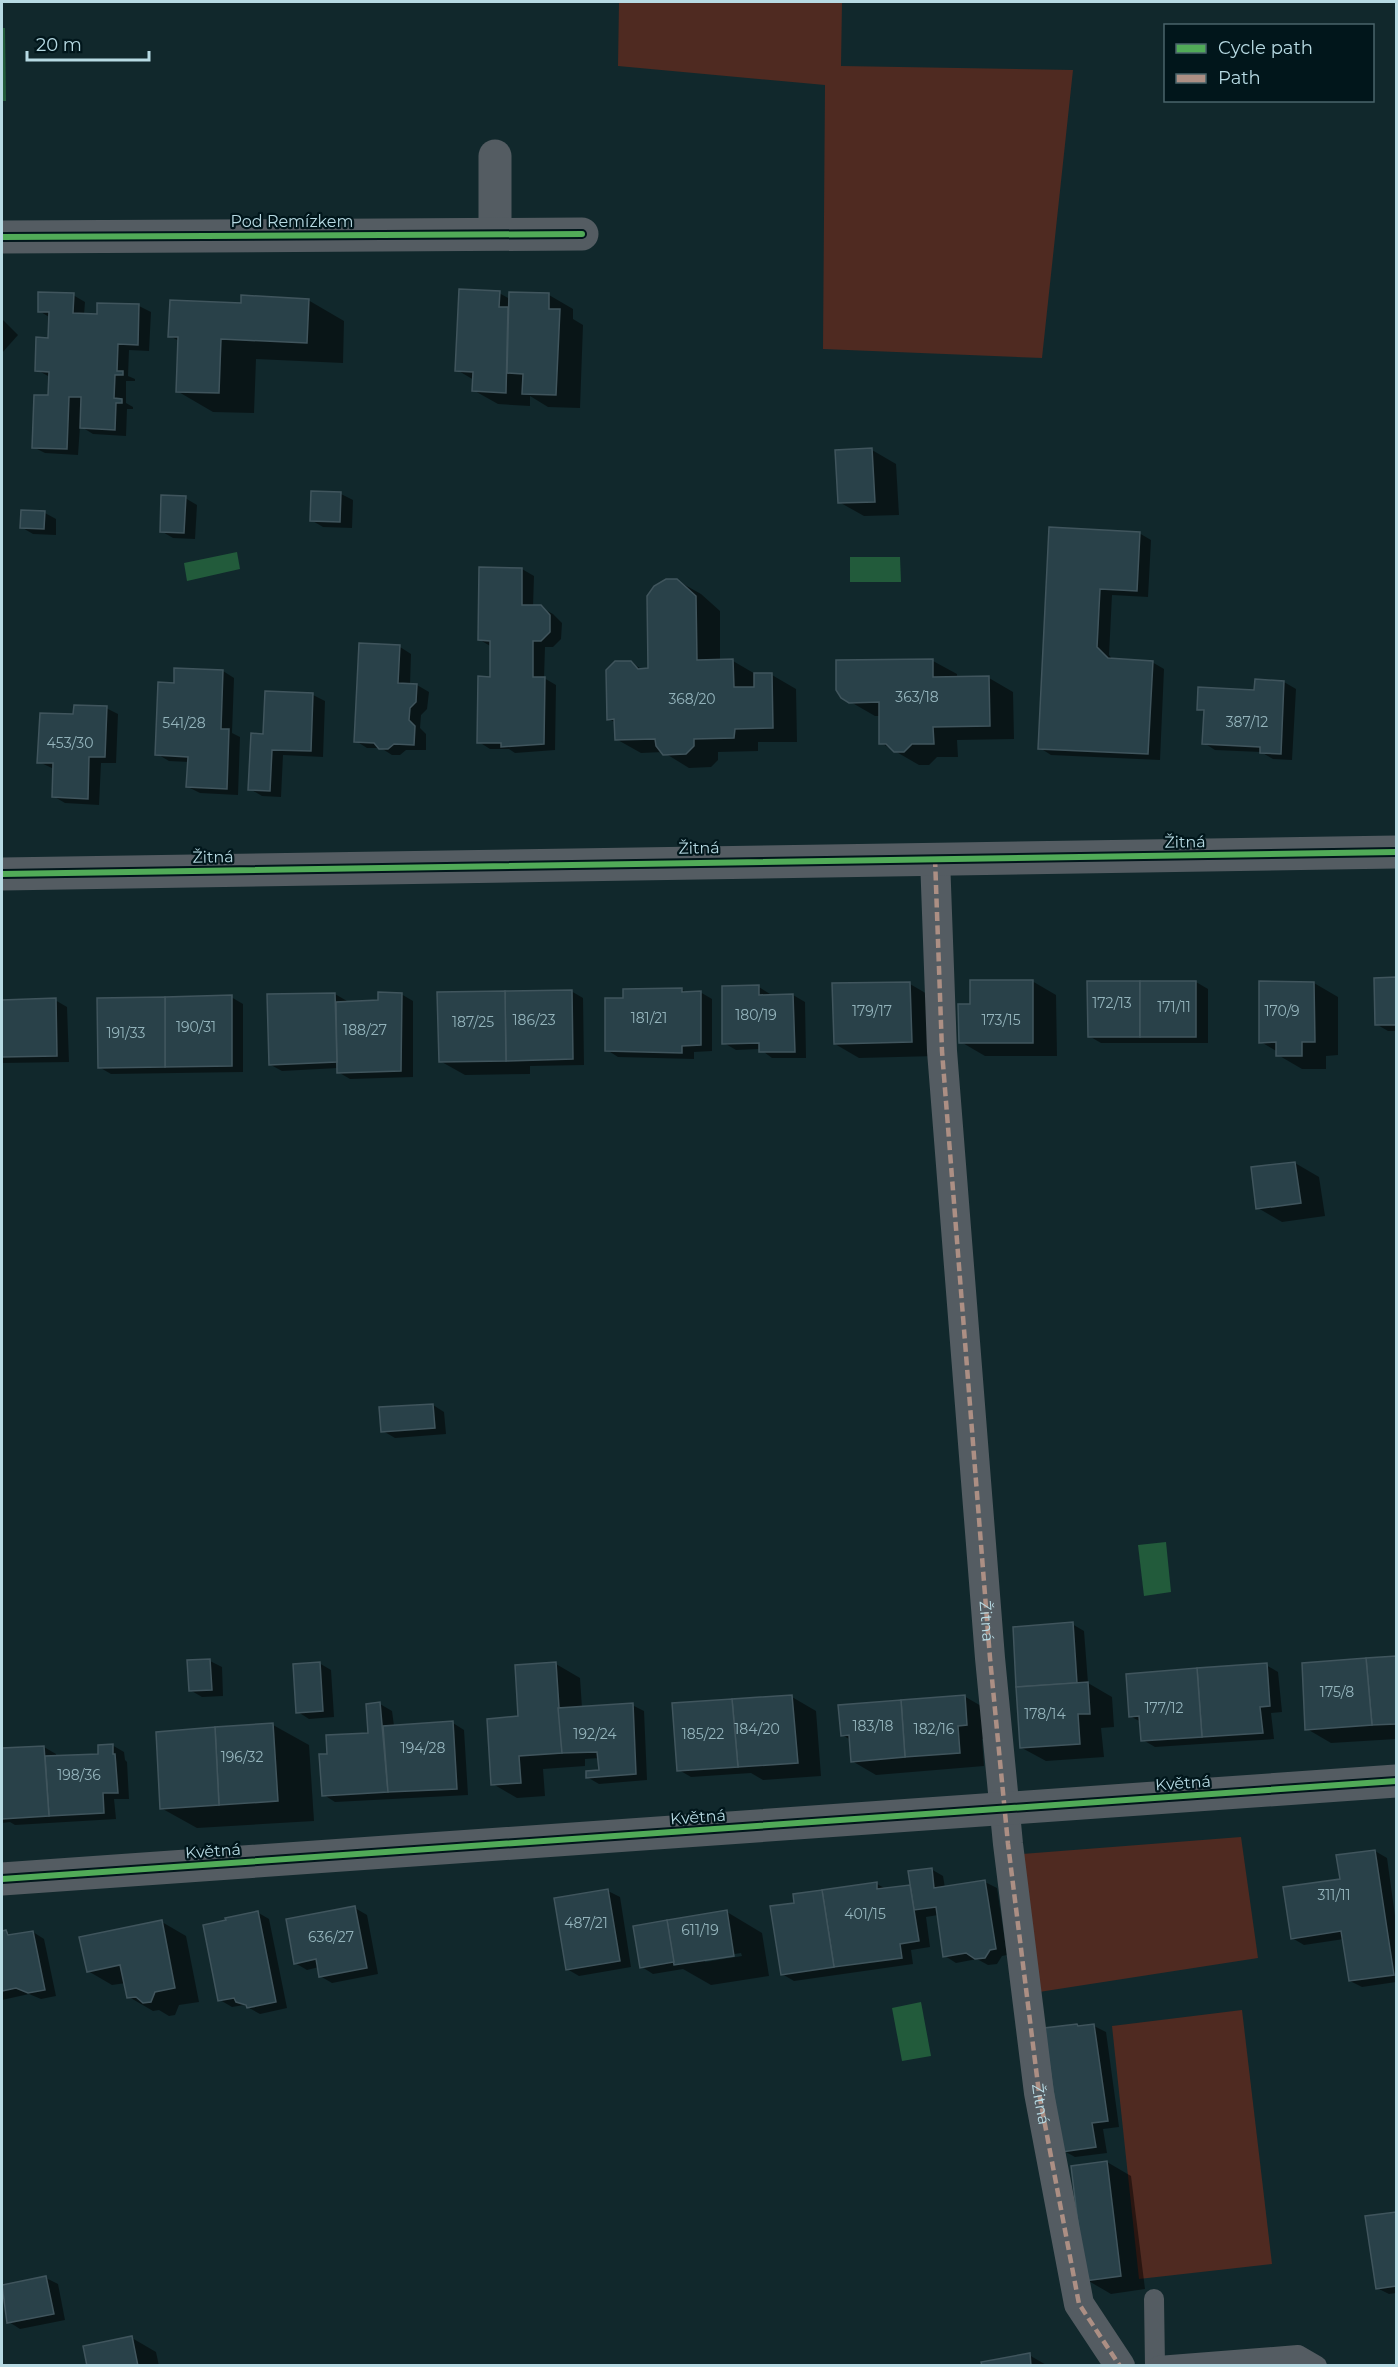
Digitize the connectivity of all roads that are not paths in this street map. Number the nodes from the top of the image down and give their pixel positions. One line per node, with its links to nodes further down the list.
1 (495, 156): 2 (street)
2 (495, 233): 3 (street, Pod Remízkem); 4 (street, Pod Remízkem)
3 (582, 234)
4 (2, 237)
5 (1396, 852): 6 (street, Žitná)
6 (935, 858): 7 (street, Žitná); 9 (street, Žitná)
7 (2, 874)
8 (1396, 1781): 9 (street, Květná)
9 (1004, 1809): 10 (street, Květná); 12 (street, Žitná)
10 (2, 1879)
11 (1154, 2299): 13 (lane)
12 (1120, 2366)
13 (1156, 2366): 14 (lane)
14 (1317, 2366)

